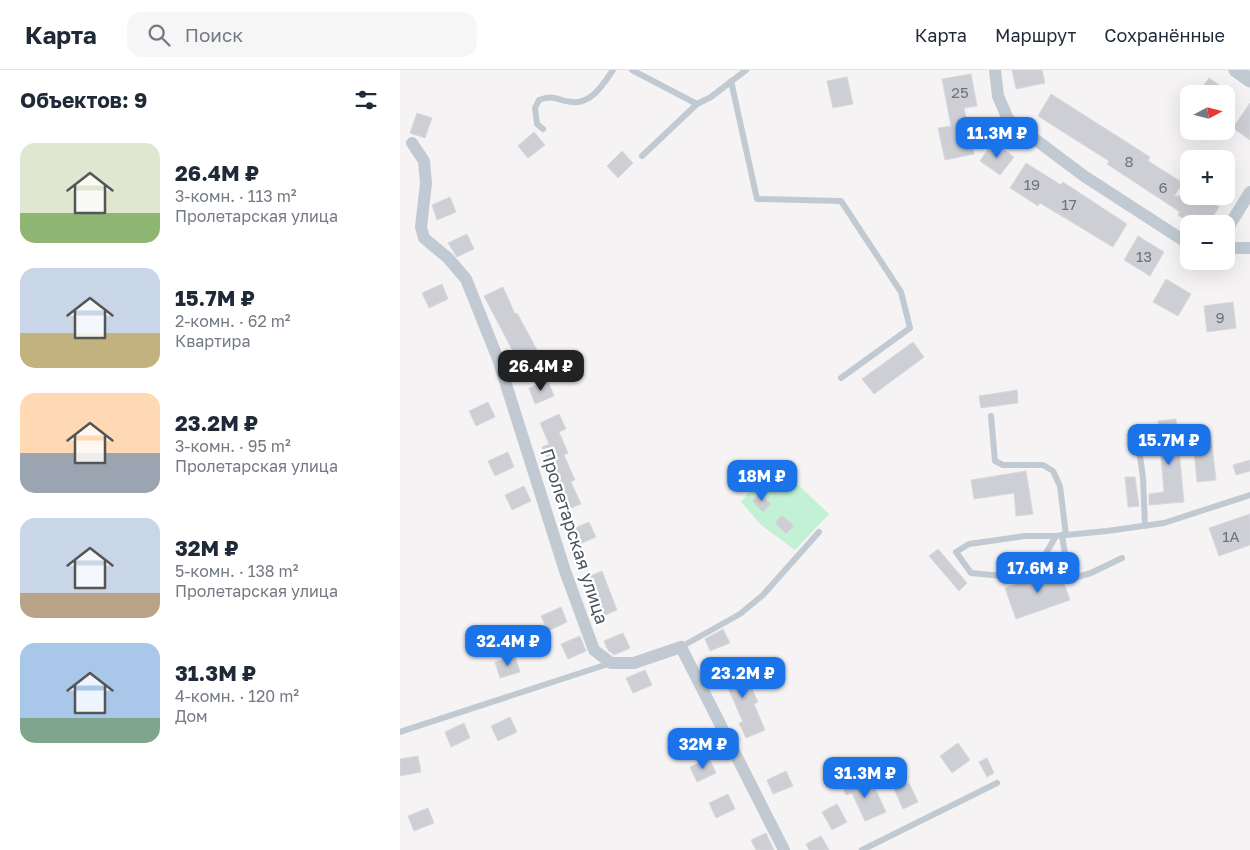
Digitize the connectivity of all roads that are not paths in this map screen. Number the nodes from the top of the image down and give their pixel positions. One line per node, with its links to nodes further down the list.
1 (613, 70): 9 (lane)
2 (632, 70): 8 (lane)
3 (746, 70): 7 (lane)
4 (995, 70): 14 (street)
5 (1236, 70): 6 (street)
6 (1250, 80)
7 (731, 81): 8 (lane); 17 (lane)
8 (697, 104): 11 (lane)
9 (543, 129)
10 (412, 143): 26 (street, Пролетарская улица)
11 (642, 156)
12 (1250, 192): 13 (street)
13 (1235, 216)
14 (1180, 238)
15 (1235, 248): 16 (street)
16 (1250, 248)
17 (841, 378)
18 (991, 416): 23 (lane)
19 (1137, 434): 21 (lane)
20 (1250, 494): 21 (lane)
21 (1145, 526): 23 (lane)
22 (819, 532): 25 (lane)
23 (1061, 536): 23 (lane); 24 (lane)
24 (1122, 558)
25 (681, 647): 26 (street); 29 (street)
26 (611, 664): 27 (lane)
27 (400, 732)
28 (997, 784): 30 (lane)
29 (784, 850)
30 (862, 850)

